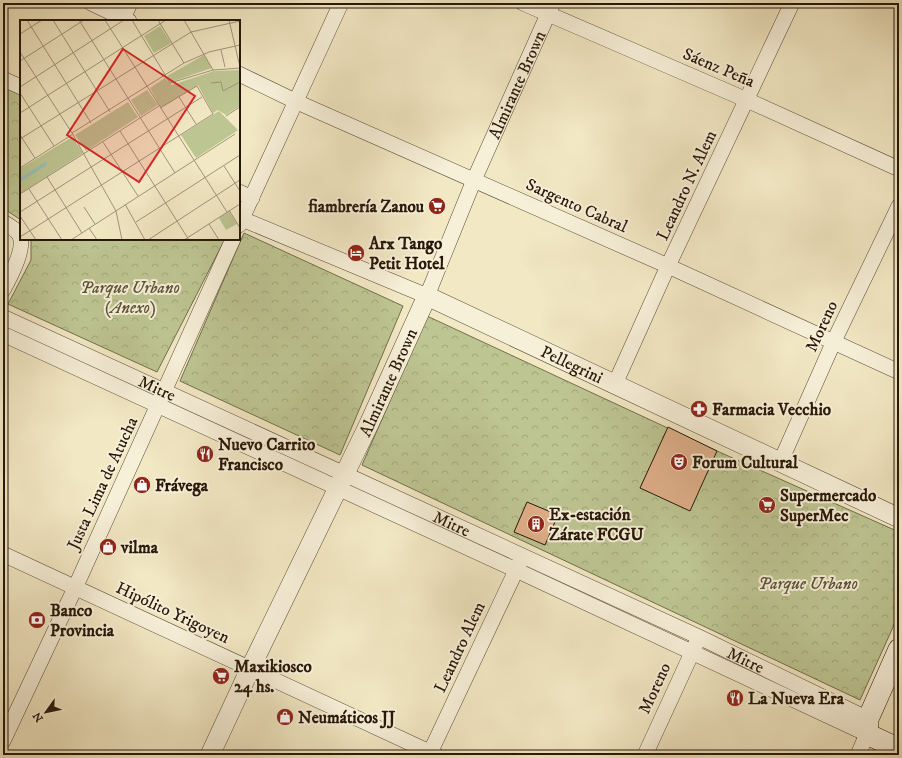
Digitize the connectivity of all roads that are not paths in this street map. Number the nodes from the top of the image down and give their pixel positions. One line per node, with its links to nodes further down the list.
1 (92, 3): 7 (street)
2 (130, 3): 7 (street)
3 (341, 3): 12 (street)
4 (523, 3): 6 (street, Sáenz Peña)
5 (792, 3): 11 (street, Leandro N. Alem)
6 (550, 9): 11 (street, Sáenz Peña); 14 (street, Almirante Brown)
7 (124, 20)
8 (240, 74): 12 (street, Sargento Cabral)
9 (3, 79): 10 (street)
10 (20, 87)
11 (747, 100): 13 (street, Sáenz Peña); 22 (street, Leandro N. Alem)
12 (297, 102): 14 (street, Sargento Cabral); 15 (street)
13 (899, 169)
14 (474, 180): 22 (street, Sargento Cabral); 24 (street, Almirante Brown)
15 (245, 195): 18 (street)
16 (899, 206): 27 (street, Moreno)
17 (3, 222): 19 (street)
18 (240, 222): 24 (street, Pellegrini)
19 (20, 237)
20 (21, 240): 23 (street)
21 (232, 240): 30 (street, Justa Lima de Atucha)
22 (668, 266): 27 (street, Sargento Cabral); 29 (street, Leandro N. Alem)
23 (3, 290)
24 (427, 296): 29 (street, Pellegrini); 33 (street, Almirante Brown)
25 (3, 317): 30 (street, Mitre)
26 (3, 334): 31 (street, Mitre)
27 (834, 341): 28 (street, Sargento Cabral); 32 (street, Moreno)
28 (899, 372)
29 (615, 384): 32 (street, Pellegrini)
30 (164, 391): 31 (street, Justa Lima de Atucha); 33 (street, Mitre)
31 (158, 406): 33 (street, Mitre); 38 (street, Justa Lima de Atucha)
32 (780, 463): 34 (street, Pellegrini)
33 (342, 481): 36 (street, Mitre); 37 (street, Mitre); 42 (street, Almirante Brown)
34 (899, 518)
35 (3, 554): 38 (street, Hipólito Yrigoyen)
36 (523, 556): 37 (street, Leandro Alem); 39 (street, Mitre)
37 (516, 570): 41 (street, Mitre); 49 (street, Leandro Alem)
38 (75, 588): 42 (street, Hipólito Yrigoyen); 47 (street, Justa Lima de Atucha)
39 (699, 637): 41 (street, Moreno); 45 (street, Mitre)
40 (899, 649): 44 (main road)
41 (692, 652): 45 (street, Mitre); 51 (street, Moreno)
42 (250, 668): 49 (street, Hipólito Yrigoyen); 50 (street, Almirante Brown)
43 (899, 672): 44 (main road)
44 (885, 692): 45 (main road)
45 (870, 725): 46 (main road, Mitre); 48 (main road, Mitre); 52 (street)
46 (899, 733)
47 (3, 741)
48 (899, 749)
49 (432, 754)
50 (210, 755)
51 (645, 755)
52 (858, 755)

